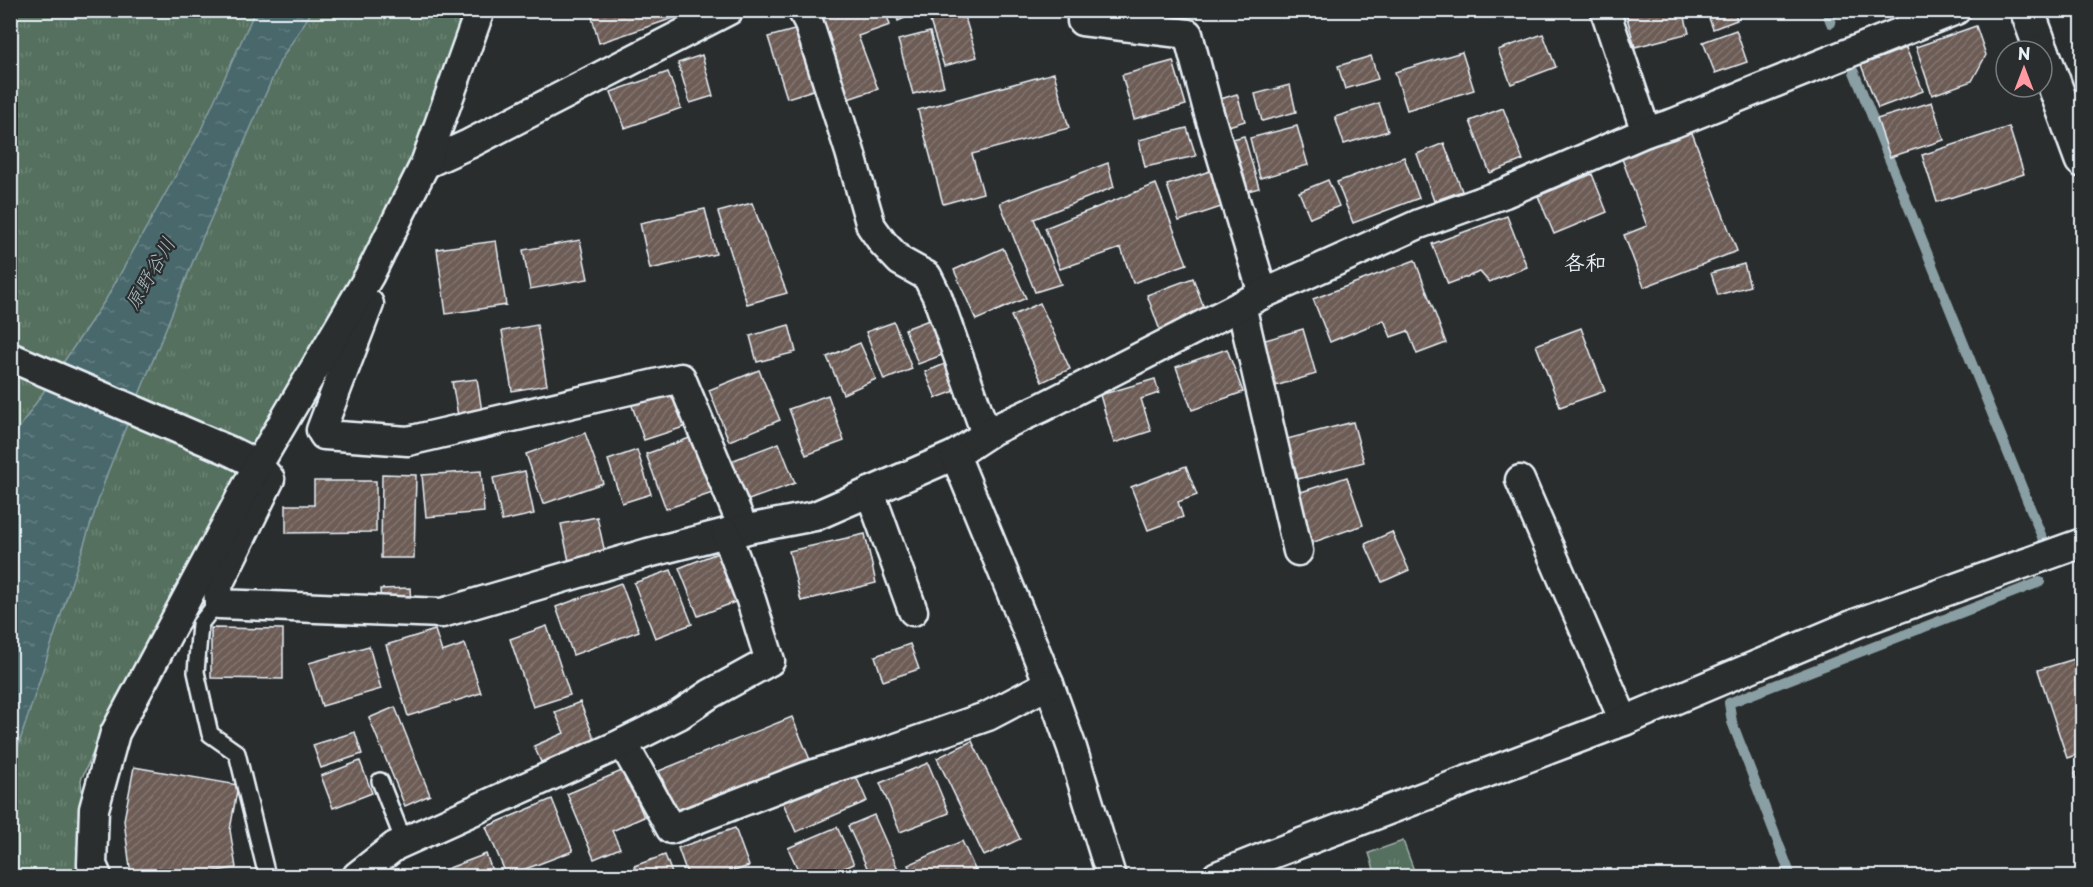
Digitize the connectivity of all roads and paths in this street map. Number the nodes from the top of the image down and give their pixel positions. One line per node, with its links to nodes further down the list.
1 (480, 10): 12 (street)
2 (729, 10): 12 (street)
3 (802, 10): 16 (street)
4 (1082, 10): 14 (street)
5 (1605, 10): 10 (street)
6 (1956, 10): 10 (street)
7 (2027, 10): 8 (street)
8 (2038, 39)
9 (2054, 84): 11 (street)
10 (1646, 132): 14 (street)
11 (2082, 160)
12 (425, 164): 13 (street)
13 (369, 276): 18 (street); 21 (street)
14 (1252, 300): 16 (street); 23 (street)
15 (10, 357): 18 (street)
16 (986, 434): 17 (street)
17 (955, 455): 20 (street); 26 (street)
18 (258, 465): 24 (street); 31 (street)
19 (1520, 480): 27 (street)
20 (870, 492): 21 (street); 25 (street)
21 (735, 531): 24 (street); 28 (street)
22 (2082, 543): 27 (street)
23 (1298, 551)
24 (219, 600): 32 (lane)
25 (913, 610)
26 (1049, 684): 28 (street); 34 (street)
27 (1624, 721): 35 (street)
28 (623, 743): 30 (street)
29 (380, 781): 30 (lane)
30 (404, 842): 33 (street)
31 (97, 876)
32 (267, 876)
33 (357, 876)
34 (1111, 876)
35 (1217, 876)

